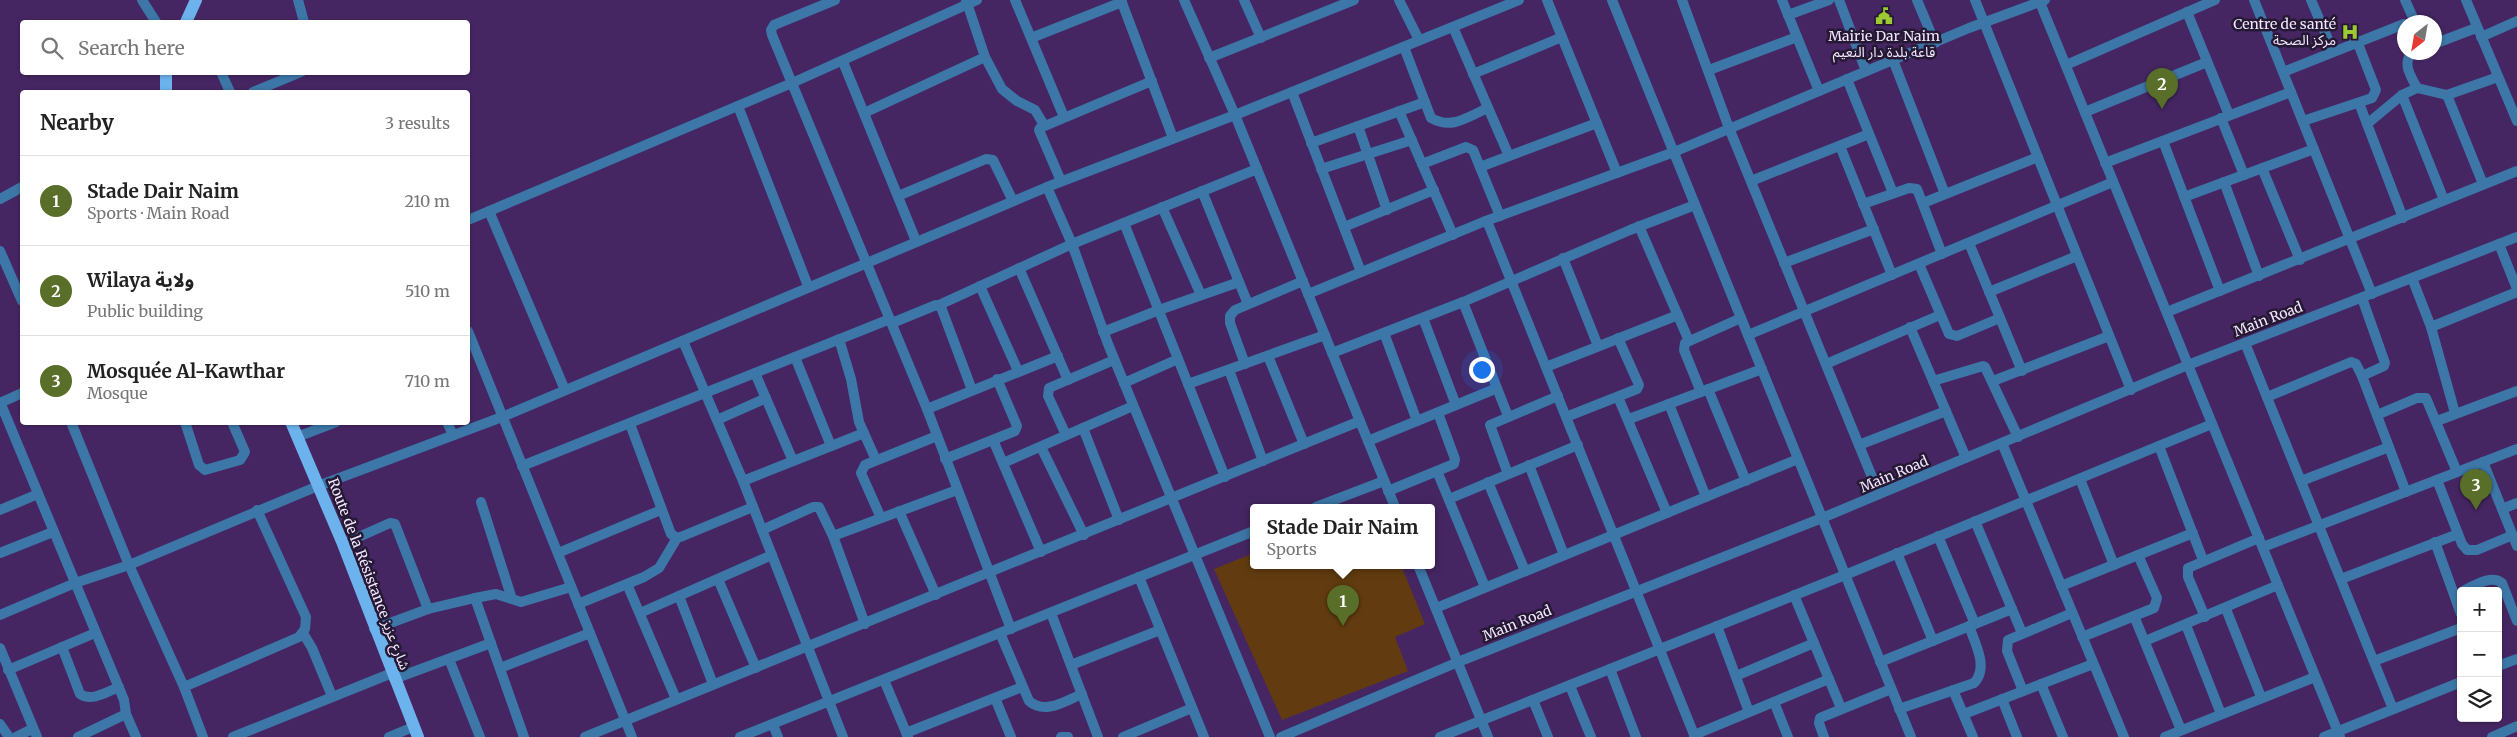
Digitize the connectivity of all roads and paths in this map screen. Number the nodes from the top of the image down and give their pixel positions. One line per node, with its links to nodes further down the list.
1 (142, 0): 32 (street)
2 (196, 0): 33 (main road)
3 (298, 0): 34 (street)
4 (834, 0): 28 (street)
5 (1015, 0): 42 (street)
6 (1184, 0): 51 (street)
7 (1244, 0): 43 (street)
8 (1354, 0): 27 (street)
9 (1399, 0): 44 (street)
10 (1519, 0): 37 (street)
11 (1547, 0): 40 (street)
12 (1612, 0): 101 (street)
13 (1682, 0): 57 (street)
14 (1782, 0): 30 (street)
15 (1830, 0): 30 (street)
16 (1839, 0): 58 (street)
17 (1917, 0): 47 (street)
18 (1975, 0): 36 (street)
19 (2215, 0): 29 (street)
20 (2254, 0): 59 (street)
21 (2311, 0): 49 (street)
22 (2405, 0): 31 (street)
23 (2466, 0): 39 (street)
24 (970, 1): 50 (street); 54 (street)
25 (1122, 1): 42 (street); 66 (street)
26 (2042, 1): 36 (street); 56 (street)
27 (1340, 2): 43 (street)
28 (809, 5): 67 (street)
29 (2187, 12): 55 (street); 56 (street)
30 (1788, 15): 41 (street)
31 (2408, 15)
32 (155, 20)
33 (187, 20)
34 (303, 20)
35 (2517, 21): 39 (street)
36 (1985, 23): 47 (street); 104 (street)
37 (1452, 27): 44 (street); 60 (street)
38 (2397, 27): 45 (street)
39 (2479, 33): 46 (street); 64 (street)
40 (1562, 37): 60 (street); 89 (street)
41 (1797, 37): 57 (street); 72 (street)
42 (1032, 38): 85 (street)
43 (1261, 38): 51 (street)
44 (1419, 40): 48 (street)
45 (2357, 41): 49 (street); 78 (street)
46 (2442, 42)
47 (1935, 43): 52 (street)
48 (1404, 46): 73 (street); 77 (street)
49 (2333, 51): 59 (street)
50 (985, 57): 83 (street); 91 (street)
51 (1209, 58): 84 (street)
52 (1893, 60): 58 (street); 124 (street)
53 (2407, 60): 68 (street)
54 (842, 62): 67 (street); 83 (street)
55 (2207, 62): 82 (street); 86 (street)
56 (2066, 65): 82 (street)
57 (1709, 70): 93 (street)
58 (1866, 71): 65 (street)
59 (2283, 72): 74 (street)
60 (1473, 74): 80 (street)
61 (166, 75): 69 (main road)
62 (222, 75): 70 (street)
63 (295, 75): 71 (street)
64 (2498, 77): 76 (street); 87 (street)
65 (1847, 79): 72 (street); 94 (street)
66 (1152, 81): 85 (street); 95 (street)
67 (792, 83): 79 (street); 157 (street)
68 (2417, 88): 75 (street); 76 (street)
69 (166, 90)
70 (229, 90)
71 (258, 90)
72 (1818, 91): 93 (street)
73 (1292, 92): 84 (street); 98 (street)
74 (2291, 92): 86 (street); 88 (street)
75 (2402, 95): 90 (street); 129 (street)
76 (2447, 95): 118 (street)
77 (1425, 102): 80 (street); 81 (street)
78 (2359, 103): 88 (street); 90 (street)
79 (738, 106): 136 (street); 168 (street)
80 (1488, 108): 103 (street)
81 (1399, 111): 92 (street); 96 (street)
82 (2085, 112): 105 (street)
83 (864, 113): 125 (street)
84 (1234, 115): 95 (street); 109 (street)
85 (1064, 117): 91 (street)
86 (2225, 117): 97 (street); 113 (street)
87 (2517, 121)
88 (2303, 122): 100 (street)
89 (1597, 123): 103 (street); 112 (street)
90 (2367, 124): 138 (street)
91 (1044, 125): 114 (street)
92 (1358, 126): 98 (street); 102 (street)
93 (1729, 128): 101 (street); 115 (street)
94 (1869, 134): 99 (street); 123 (street)
95 (1173, 138): 114 (street)
96 (1412, 140): 102 (street); 106 (street)
97 (2162, 141): 105 (street); 126 (street)
98 (1311, 143): 110 (street)
99 (1840, 146): 115 (street); 131 (street)
100 (2314, 149): 108 (street); 147 (street)
101 (1674, 152): 112 (street); 132 (street)
102 (1368, 155): 110 (street); 135 (street)
103 (1509, 156): 107 (street)
104 (2038, 157): 124 (street); 133 (street)
105 (2106, 163): 116 (street)
106 (1422, 164): 107 (street); 121 (street)
107 (1480, 167): 137 (street)
108 (2262, 168): 113 (street); 156 (street)
109 (1257, 169): 122 (street); 166 (street)
110 (1321, 170): 143 (street)
111 (2517, 171): 118 (street)
112 (1617, 173): 137 (street)
113 (2244, 175): 117 (street)
114 (1061, 181): 119 (street)
115 (1751, 181): 158 (street)
116 (2113, 182): 133 (street); 183 (street)
117 (2224, 182): 126 (street); 163 (street)
118 (2483, 184): 129 (street)
119 (1047, 187): 128 (street); 150 (street)
120 (20, 188): 127 (street)
121 (1434, 190): 135 (street); 145 (street)
122 (1202, 191): 134 (street); 167 (street)
123 (1893, 193): 130 (street); 131 (street)
124 (1944, 194): 130 (street)
125 (898, 196): 128 (street); 148 (street)
126 (2184, 198): 171 (street)
127 (0, 199)
128 (1013, 200): 148 (street)
129 (2444, 200): 138 (street)
130 (1923, 203): 153 (street)
131 (1863, 204): 144 (street)
132 (1695, 205): 142 (street); 187 (street)
133 (2057, 206): 149 (street); 154 (street)
134 (1162, 207): 141 (street); 175 (street)
135 (1387, 210): 143 (street)
136 (489, 211): 139 (street); 227 (street)
137 (1500, 216): 140 (street)
138 (2403, 218): 147 (street)
139 (470, 219)
140 (1487, 221): 145 (street); 165 (street)
141 (1124, 223): 150 (street); 181 (street)
142 (1639, 226): 155 (street); 184 (street)
143 (1344, 227): 161 (street)
144 (1874, 229): 158 (street); 162 (street)
145 (1453, 235): 161 (street)
146 (2517, 237): 151 (street, Main Road)
147 (2350, 240): 156 (street); 174 (street)
148 (916, 241): 157 (street)
149 (1969, 243): 153 (street); 172 (street)
150 (1072, 244): 160 (street); 192 (street)
151 (2499, 244): 164 (street, Main Road); 170 (street)
152 (0, 250): 176 (street)
153 (1942, 254): 159 (street)
154 (2077, 256): 172 (street); 197 (street)
155 (1563, 258): 165 (street); 203 (street)
156 (2300, 260): 163 (street)
157 (865, 263): 168 (street); 189 (street)
158 (1784, 263): 182 (street)
159 (1919, 264): 162 (street); 185 (street)
160 (1019, 268): 169 (street); 205 (street)
161 (1361, 272): 173 (street)
162 (1892, 275): 182 (street)
163 (2259, 276): 171 (street)
164 (2412, 278): 174 (street, Main Road); 191 (street)
165 (1511, 280): 178 (street); 213 (street)
166 (1303, 281): 173 (street); 179 (street)
167 (1239, 282): 175 (street); 179 (street)
168 (808, 286): 200 (street)
169 (980, 286): 180 (street); 216 (street)
170 (2517, 290): 191 (street)
171 (2220, 291): 183 (street)
172 (1989, 292): 188 (street)
173 (1308, 294): 194 (street)
174 (2372, 294): 177 (street, Main Road)
175 (1201, 295): 181 (street)
176 (20, 296)
177 (2362, 298): 202 (street, Main Road); 219 (street)
178 (1463, 302): 186 (street); 226 (street)
179 (1248, 304): 210 (street)
180 (939, 305): 189 (street); 228 (street)
181 (1159, 310): 192 (street); 208 (street)
182 (1804, 312): 195 (street); 211 (street)
183 (2167, 312): 212 (street)
184 (1678, 314): 198 (street); 201 (street)
185 (1940, 315): 188 (street); 190 (street)
186 (1423, 318): 193 (street); 240 (street)
187 (1741, 318): 195 (street); 201 (street)
188 (2000, 318): 217 (street)
189 (891, 321): 199 (street); 242 (street)
190 (1910, 327): 211 (street); 222 (street)
191 (2431, 327): 245 (street)
192 (1103, 332): 209 (street)
193 (1384, 334): 204 (street); 254 (street)
194 (1325, 335): 204 (street); 206 (street)
195 (1748, 335): 215 (street)
196 (470, 336): 248 (street)
197 (2109, 336): 217 (street); 229 (street)
198 (1618, 338): 203 (street); 235 (street)
199 (839, 339): 207 (street); 264 (street)
200 (683, 341): 227 (street); 232 (street)
201 (1690, 341): 230 (street)
202 (2245, 343): 212 (street, Main Road); 236 (street)
203 (1598, 346): 213 (street)
204 (1332, 354): 253 (street)
205 (1058, 356): 216 (street); 221 (street)
206 (1268, 356): 210 (street); 273 (street)
207 (795, 357): 218 (street); 276 (street)
208 (1178, 359): 224 (street); 225 (street)
209 (1114, 360): 221 (street); 224 (street)
210 (1245, 364): 214 (street)
211 (1826, 364): 274 (street)
212 (2188, 366): 229 (street, Main Road); 256 (street)
213 (1546, 367): 234 (street)
214 (1229, 370): 225 (street); 286 (street)
215 (1762, 370): 230 (street); 284 (street)
216 (1018, 371): 220 (street)
217 (2022, 371): 223 (street)
218 (755, 373): 232 (street); 237 (street)
219 (2362, 376): 236 (street); 246 (street)
220 (997, 379): 228 (street); 270 (street)
221 (1068, 380): 267 (street)
222 (1933, 381): 223 (street); 243 (street)
223 (1993, 381): 269 (street)
224 (1124, 383): 241 (street)
225 (1188, 384): 294 (street)
226 (1495, 389): 240 (street); 247 (street)
227 (565, 390): 248 (street)
228 (972, 390): 242 (street)
229 (2130, 390): 269 (street, Main Road)
230 (1704, 391): 239 (street); 299 (street)
231 (2517, 391): 245 (street)
232 (705, 392): 251 (street); 255 (street)
233 (20, 395): 238 (street)
234 (1558, 396): 247 (street); 249 (street)
235 (1618, 397): 249 (street); 250 (street)
236 (2267, 397): 301 (street)
237 (766, 398): 251 (street); 285 (street)
238 (0, 402): 306 (street)
239 (1669, 404): 250 (street); 308 (street)
240 (1456, 405): 244 (street)
241 (1133, 406): 263 (street); 309 (street)
242 (927, 409): 266 (street)
243 (1946, 411): 274 (street); 281 (street)
244 (1438, 413): 254 (street); 291 (street)
245 (2455, 414): 252 (street)
246 (2377, 415): 252 (street); 279 (street)
247 (1508, 416): 293 (street)
248 (502, 417): 265 (street); 290 (street)
249 (1566, 417): 275 (street)
250 (1629, 419): 322 (street)
251 (717, 420): 298 (street)
252 (2437, 420): 292 (street)
253 (1360, 421): 271 (street); 273 (street)
254 (1417, 421): 271 (street)
255 (630, 424): 290 (street); 320 (street)
256 (2212, 424): 278 (street); 339 (street)
257 (72, 425): 352 (street)
258 (186, 425): 259 (street)
259 (233, 425)
260 (292, 425): 268 (main road, Route de la Résistance شارع عزيز)
261 (328, 425): 268 (street)
262 (448, 425): 265 (street)
263 (1083, 428): 267 (street); 325 (street)
264 (864, 433): 276 (street); 283 (street)
265 (453, 435): 302 (street)
266 (937, 436): 282 (street); 283 (street)
267 (1066, 436): 277 (street)
268 (297, 437): 302 (main road, Route de la Résistance شارع عزيز)
269 (2018, 437): 272 (street, Main Road)
270 (993, 440): 282 (street); 288 (street)
271 (1368, 441): 296 (street)
272 (2002, 443): 281 (street, Main Road); 311 (street)
273 (1304, 444): 286 (street)
274 (1858, 444): 307 (street)
275 (1578, 445): 289 (street); 332 (street)
276 (831, 446): 285 (street)
277 (1041, 446): 288 (street); 334 (street)
278 (2159, 446): 295 (street); 331 (street)
279 (2389, 447): 301 (street); 305 (street)
280 (2517, 449): 287 (street)
281 (1966, 458): 307 (street, Main Road)
282 (945, 459): 303 (street)
283 (876, 460): 323 (street)
284 (1798, 460): 299 (street); 324 (street)
285 (793, 461): 298 (street)
286 (1263, 461): 294 (street)
287 (2483, 462): 292 (street); 317 (street)
288 (1003, 463): 343 (street)
289 (1529, 465): 293 (street); 349 (street)
290 (522, 466): 345 (street)
291 (1437, 471): 304 (street); 310 (street)
292 (2457, 472): 297 (street)
293 (1508, 474): 300 (street)
294 (1225, 477): 309 (street)
295 (2080, 479): 311 (street); 353 (street)
296 (1384, 480): 304 (street); 314 (street)
297 (2437, 480): 305 (street); 333 (street)
298 (743, 481): 316 (street)
299 (1746, 481): 308 (street)
300 (1488, 482): 310 (street); 355 (street)
301 (2301, 482): 327 (street)
302 (318, 486): 319 (street); 341 (main road, Route de la Résistance شارع عزيز)
303 (957, 490): 321 (street); 356 (street)
304 (1388, 491): 315 (street)
305 (2406, 492): 327 (street)
306 (38, 494): 318 (street); 329 (street)
307 (1879, 494): 324 (street, Main Road)
308 (1706, 497): 322 (street)
309 (1172, 498): 325 (street); 347 (street)
310 (1449, 499): 366 (street)
311 (2025, 501): 326 (street); 364 (street)
312 (481, 502): 374 (street)
313 (2517, 503): 317 (street)
314 (1324, 504)
315 (1394, 504)
316 (753, 507): 328 (street); 338 (street)
317 (2502, 509): 337 (street)
318 (0, 510)
319 (258, 510): 352 (street); 398 (street)
320 (662, 510): 338 (street); 345 (street)
321 (899, 511): 323 (street); 370 (street)
322 (1667, 512): 332 (street)
323 (881, 518): 335 (street)
324 (1822, 518): 357 (street); 369 (street, Main Road)
325 (1119, 520): 334 (street)
326 (1975, 521): 336 (street); 379 (street)
327 (2320, 525): 339 (street); 360 (street)
328 (762, 530): 335 (street); 348 (street)
329 (53, 532): 344 (street); 361 (street)
330 (1250, 533): 347 (street)
331 (2193, 533): 350 (street); 351 (street)
332 (1614, 534): 349 (street); 369 (street)
333 (2458, 534): 337 (street); 340 (street)
334 (1084, 535): 343 (street)
335 (833, 536): 388 (street)
336 (1938, 536): 346 (street); 389 (street)
337 (2513, 536): 342 (street)
338 (677, 538): 362 (street)
339 (2261, 542): 351 (street); 363 (street)
340 (2435, 542): 360 (street); 368 (street)
341 (343, 544): 378 (street); 393 (main road, Route de la Résistance شارع عزيز)
342 (2517, 546)
343 (1041, 552): 356 (street)
344 (0, 553)
345 (558, 553): 365 (street)
346 (1897, 553): 357 (street); 402 (street)
347 (1195, 554): 358 (street); 485 (street)
348 (772, 555): 359 (street); 406 (street)
349 (1564, 555): 355 (street)
350 (2138, 555): 353 (street); 385 (street)
351 (2203, 560): 386 (street)
352 (129, 565): 361 (street); 431 (street)
353 (2114, 565): 364 (street)
354 (1420, 569): 377 (street)
355 (1525, 571): 366 (street)
356 (989, 573): 370 (street); 392 (street)
357 (1845, 575): 372 (street); 414 (street)
358 (1139, 577): 382 (street); 394 (street)
359 (718, 579): 371 (street); 419 (street)
360 (2341, 579): 412 (street)
361 (75, 583): 384 (street); 397 (street)
362 (627, 584): 376 (street); 381 (street)
363 (2278, 585): 380 (street); 424 (street)
364 (2061, 586): 383 (street)
365 (571, 587): 374 (street); 376 (street)
366 (1486, 587): 377 (street)
367 (2472, 587): 375 (street)
368 (2457, 588)
369 (1636, 590): 409 (street); 413 (street, Main Road)
370 (936, 595): 388 (street)
371 (679, 596): 381 (street); 427 (street)
372 (1794, 596): 391 (street); 405 (street)
373 (475, 598): 374 (street); 378 (street); 404 (street)
374 (512, 599)
375 (2514, 600): 387 (street)
376 (578, 604): 396 (street)
377 (1436, 608): 413 (street)
378 (428, 609): 393 (street)
379 (2012, 609): 389 (street); 400 (street)
380 (2226, 609): 386 (street); 439 (street)
381 (640, 613): 441 (street)
382 (1051, 613): 392 (street); 416 (street)
383 (2072, 613): 400 (street); 401 (street)
384 (0, 614)
385 (2134, 616): 401 (street); 403 (street)
386 (2206, 617): 390 (street)
387 (2517, 621)
388 (865, 624): 406 (street)
389 (1972, 625): 402 (street); 435 (street)
390 (2186, 625): 403 (street); 453 (street)
391 (1717, 626): 409 (street); 423 (street)
392 (1011, 629): 399 (street)
393 (374, 630): 422 (main road, Route de la Résistance شارع عزيز)
394 (1160, 630): 416 (street); 446 (street)
395 (2457, 630): 412 (street)
396 (590, 632): 418 (street); 454 (street)
397 (95, 633): 408 (street); 433 (street)
398 (302, 634): 431 (street); 438 (street)
399 (1000, 634): 426 (street); 432 (street)
400 (2022, 634): 436 (street)
401 (2082, 637): 415 (street)
402 (1933, 641): 414 (street)
403 (2145, 641): 459 (street)
404 (491, 643): 410 (street); 418 (street)
405 (1814, 643): 423 (street); 425 (street)
406 (808, 647): 419 (street); 444 (street)
407 (0, 648): 421 (street)
408 (62, 648): 421 (street); 433 (street)
409 (1660, 648): 420 (street); 464 (street)
410 (449, 659): 422 (street); 472 (street)
411 (2517, 659): 417 (street)
412 (2374, 661): 449 (street)
413 (1458, 662): 455 (street); 486 (street, Main Road)
414 (1880, 662): 434 (street)
415 (2093, 664): 428 (street); 498 (street)
416 (1071, 665): 437 (street)
417 (2502, 665)
418 (500, 668): 473 (street)
419 (756, 668): 427 (street)
420 (1610, 669): 430 (street); 491 (street)
421 (8, 670): 461 (street)
422 (393, 676): 438 (street); 460 (main road, Route de la Résistance شارع عزيز)
423 (1736, 676): 450 (street)
424 (2315, 677): 439 (street); 462 (street)
425 (1829, 679): 445 (street); 447 (street)
426 (884, 680): 444 (street); 463 (street)
427 (714, 684): 441 (street)
428 (2042, 684): 436 (street); 497 (street)
429 (2457, 684): 449 (street)
430 (1570, 686): 443 (street); 490 (street)
431 (184, 687): 469 (street)
432 (1022, 687): 437 (street); 440 (street)
433 (119, 688): 451 (street)
434 (1891, 689): 447 (street); 448 (street)
435 (1954, 690): 448 (street); 452 (street)
436 (2022, 691): 442 (street)
437 (1082, 694): 482 (street)
438 (332, 696): 470 (street)
439 (2261, 697): 453 (street)
440 (995, 698): 463 (street); 479 (street)
441 (676, 699): 454 (street)
442 (2002, 699): 452 (street); 496 (street)
443 (1533, 700): 455 (street); 489 (street)
444 (829, 702): 457 (street); 478 (street)
445 (1774, 702): 450 (street); 492 (street)
446 (1192, 708): 483 (street); 484 (street)
447 (1841, 708): 493 (street)
448 (1899, 709): 494 (street)
449 (2393, 709): 462 (street)
450 (1749, 712): 464 (street)
451 (126, 714): 467 (street); 468 (street)
452 (1964, 714): 495 (street)
453 (2221, 714): 459 (street)
454 (625, 720): 474 (street); 475 (street)
455 (1482, 721): 487 (street); 488 (street)
456 (0, 724): 465 (street)
457 (774, 725): 476 (street); 477 (street)
458 (2517, 726): 501 (street)
459 (2181, 730): 499 (street)
460 (416, 732): 471 (street)
461 (35, 733): 466 (street)
462 (2339, 734): 500 (street)
463 (907, 735)
464 (1695, 736)
465 (9, 737)
466 (16, 737)
467 (78, 737)
468 (136, 737)
469 (203, 737)
470 (233, 737)
471 (389, 737)
472 (480, 737)
473 (524, 737)
474 (586, 737)
475 (632, 737)
476 (740, 737)
477 (778, 737)
478 (843, 737)
479 (1011, 737)
480 (1061, 737): 481 (street)
481 (1068, 737)
482 (1098, 737)
483 (1123, 737)
484 (1204, 737)
485 (1270, 737)
486 (1281, 737)
487 (1440, 737)
488 (1488, 737)
489 (1548, 737)
490 (1591, 737)
491 (1636, 737)
492 (1788, 737)
493 (1824, 737)
494 (1911, 737)
495 (1973, 737)
496 (2017, 737)
497 (2063, 737)
498 (2124, 737)
499 (2165, 737)
500 (2324, 737)
501 (2492, 737)

